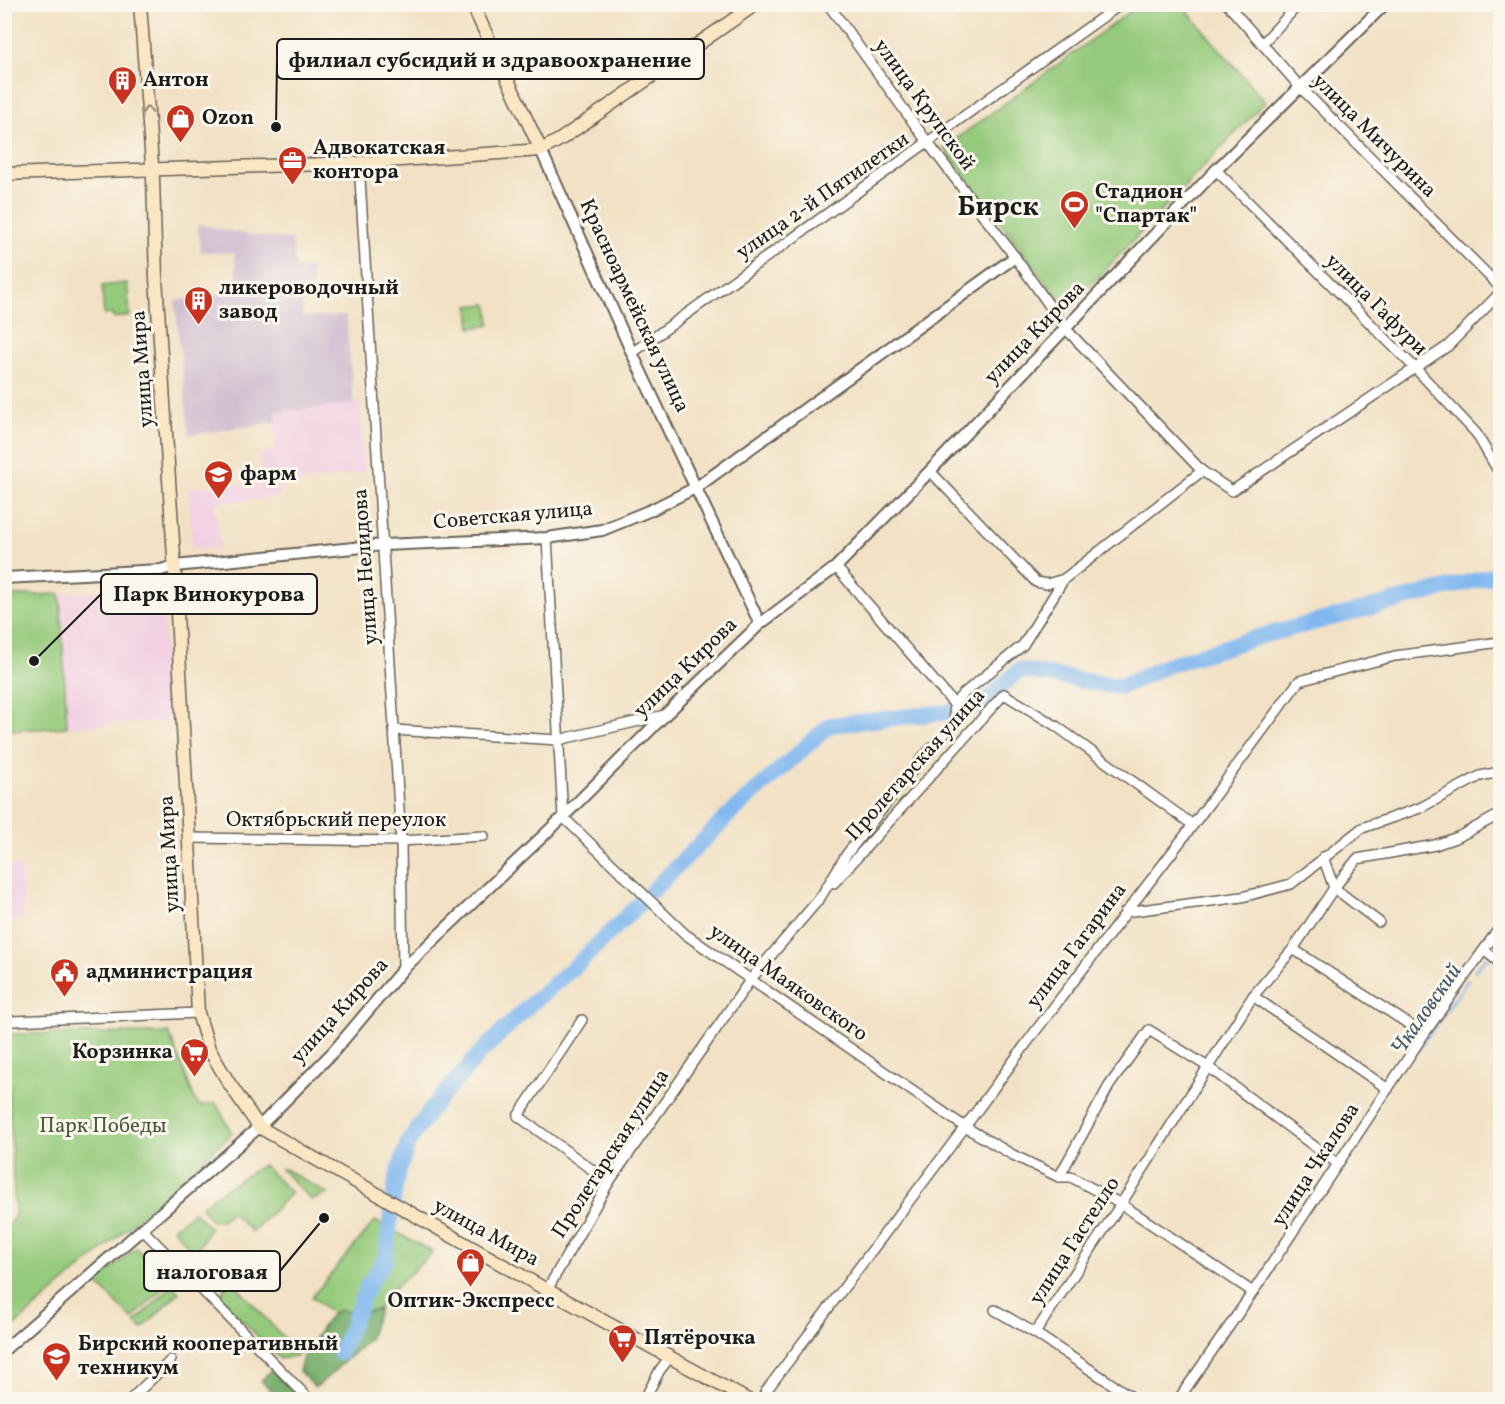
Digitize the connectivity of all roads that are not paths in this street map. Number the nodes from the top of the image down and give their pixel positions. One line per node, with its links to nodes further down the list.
1 (140, 4): 14 (main road, улица Мира, one-way to 1)
2 (472, 4): 12 (main road, Красноармейская улица)
3 (756, 4): 12 (main road)
4 (828, 4): 11 (street, улица Крупской)
5 (1121, 4): 11 (street, улица 2-й Пятилетки)
6 (1227, 4): 9 (street, улица Мичурина)
7 (1299, 4): 9 (street)
8 (1385, 4): 10 (street, улица Кирова)
9 (1262, 44): 10 (street, улица Мичурина)
10 (1301, 88): 15 (street, улица Кирова); 18 (street, улица Мичурина)
11 (928, 143): 17 (street, улица Крупской); 21 (street, улица 2-й Пятилетки)
12 (541, 150): 13 (main road); 21 (street, Красноармейская улица)
13 (359, 163): 14 (main road); 28 (street, улица Нелидова)
14 (152, 168): 16 (main road); 29 (main road, улица Мира)
15 (1216, 170): 20 (street, улица Кирова); 22 (street, улица Гафури)
16 (4, 174)
17 (1015, 256): 20 (street, улица Крупской); 26 (street, Советская улица)
18 (1500, 287)
19 (1500, 293): 22 (street)
20 (1066, 329): 23 (street, улица Кирова); 24 (street, улица Крупской)
21 (632, 353): 26 (street, Красноармейская улица)
22 (1415, 368): 24 (street, улица Крупской); 25 (street, улица Гафури)
23 (930, 471): 30 (street, улица Кирова); 32 (street)
24 (1202, 471): 32 (street, Пролетарская улица)
25 (1500, 474)
26 (696, 487): 27 (street, Советская улица); 33 (street, Красноармейская улица)
27 (547, 538): 28 (street, Советская улица); 38 (street)
28 (383, 545): 29 (street, Советская улица); 37 (street, улица Нелидова)
29 (175, 567): 31 (street, Советская улица); 44 (main road, улица Мира)
30 (836, 567): 33 (street, улица Кирова); 35 (street)
31 (4, 578)
32 (1064, 579): 35 (street, Пролетарская улица)
33 (760, 624): 36 (street, улица Кирова)
34 (1500, 642): 42 (street, улица Гагарина)
35 (955, 705): 48 (street, Пролетарская улица)
36 (665, 715): 38 (street); 40 (street, улица Кирова)
37 (394, 730): 38 (street); 45 (street, улица Нелидова)
38 (558, 740): 40 (street)
39 (1500, 772): 46 (street)
40 (563, 817): 55 (street, улица Кирова); 56 (street, улица Маяковского)
41 (1495, 817): 47 (street, улица Гастелло)
42 (1193, 825): 48 (street, Пролетарская улица); 49 (street, улица Гагарина)
43 (484, 836): 45 (street, Октябрьский переулок)
44 (189, 838): 45 (street, Октябрьский переулок); 58 (main road, улица Мира)
45 (401, 841): 55 (street, улица Нелидова)
46 (1323, 857): 47 (street); 49 (street)
47 (1334, 888): 50 (street); 52 (street, улица Гастелло)
48 (820, 898): 56 (street, Пролетарская улица)
49 (1125, 912): 65 (street, улица Гагарина)
50 (1379, 922)
51 (1500, 927): 53 (street, улица Чкалова)
52 (1293, 949): 57 (street, улица Гастелло); 61 (street)
53 (1484, 950): 54 (street); 61 (street, улица Чкалова)
54 (1500, 963)
55 (403, 969): 64 (street, улица Кирова)
56 (751, 979): 65 (street, улица Маяковского); 68 (street, Пролетарская улица)
57 (1253, 996): 62 (street, улица Гастелло); 63 (street)
58 (198, 1013): 60 (street); 64 (main road, улица Мира)
59 (582, 1020): 68 (street)
60 (13, 1021)
61 (1424, 1034): 63 (street, улица Чкалова)
62 (1208, 1067): 66 (street); 67 (street); 69 (street, улица Гастелло)
63 (1388, 1089): 66 (street, улица Чкалова)
64 (259, 1127): 70 (street, улица Кирова); 71 (main road, улица Мира)
65 (965, 1127): 67 (street, улица Маяковского); 82 (street, улица Гагарина)
66 (1338, 1164): 72 (street, улица Чкалова)
67 (1059, 1177): 69 (street, улица Маяковского)
68 (609, 1182): 71 (street, Пролетарская улица)
69 (1121, 1204): 72 (street, улица Маяковского); 74 (street, улица Гастелло)
70 (142, 1229): 75 (street, улица Кирова); 79 (street)
71 (547, 1290): 76 (main road, улица Мира)
72 (1253, 1292): 84 (street, улица Чкалова)
73 (995, 1310): 74 (street)
74 (1035, 1333): 83 (street, улица Гастелло)
75 (4, 1350)
76 (670, 1357): 80 (street); 81 (main road, улица Мира)
77 (171, 1360): 78 (street)
78 (130, 1399)
79 (310, 1400)
80 (644, 1400)
81 (748, 1400)
82 (762, 1400)
83 (1136, 1400)
84 (1178, 1400)

